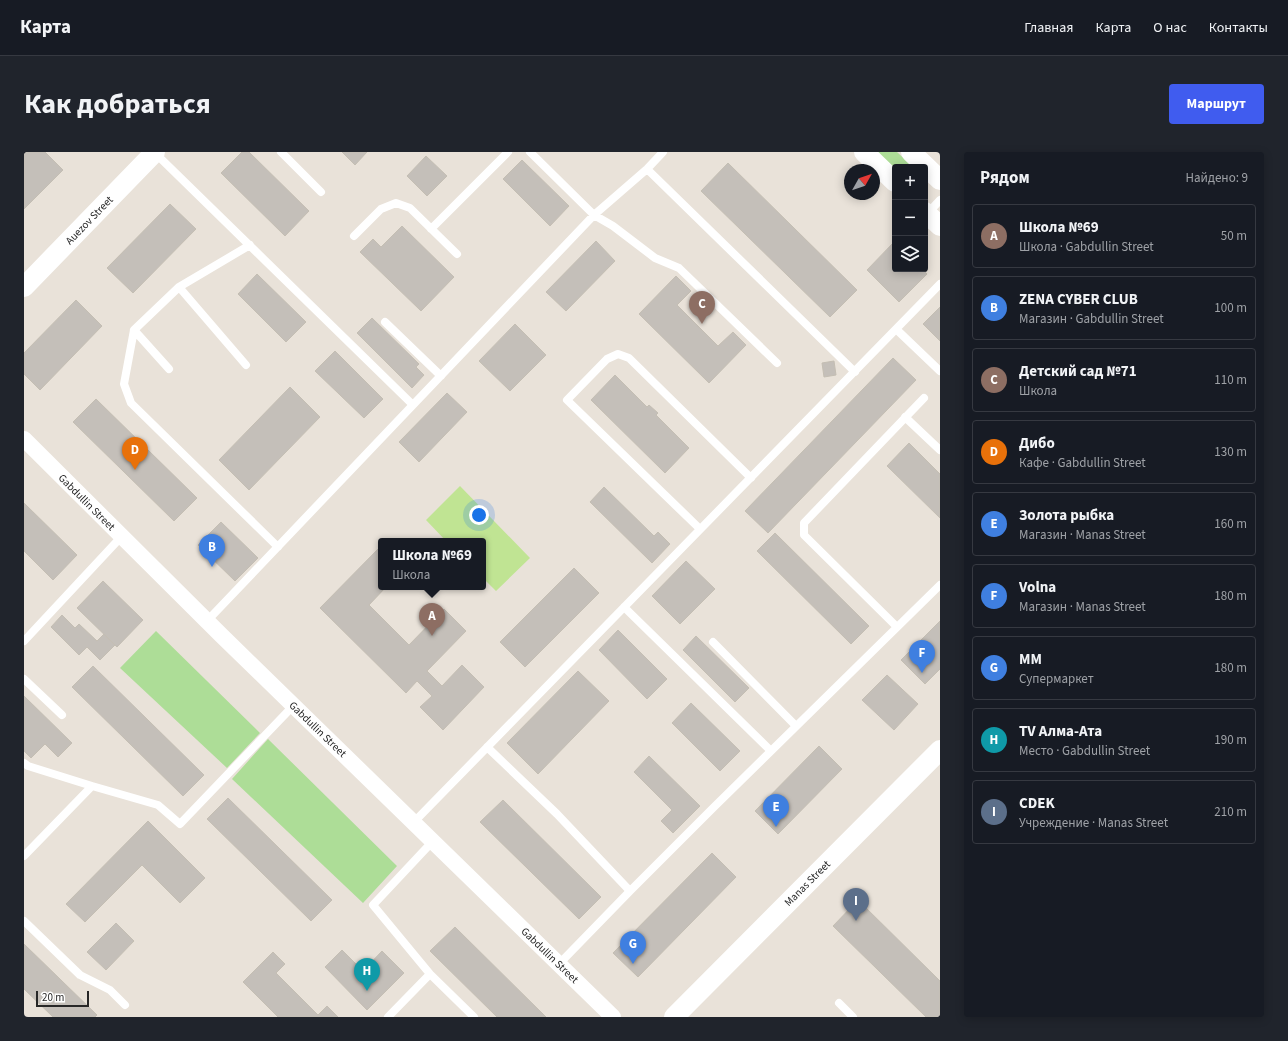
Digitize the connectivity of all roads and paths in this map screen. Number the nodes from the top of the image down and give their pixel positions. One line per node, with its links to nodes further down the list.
1 (154, 152): 15 (lane); 18 (street, Auezov Street)
2 (281, 152): 11 (lane)
3 (508, 152): 13 (lane)
4 (530, 152): 12 (lane)
5 (663, 152): 8 (lane)
6 (864, 152): 9 (street)
7 (911, 152): 10 (street)
8 (647, 169): 12 (lane); 27 (lane)
9 (892, 179)
10 (940, 180)
11 (321, 192)
12 (594, 214): 23 (lane); 28 (lane)
13 (431, 229): 14 (lane); 16 (lane)
14 (354, 236)
15 (250, 245): 19 (lane); 30 (lane)
16 (457, 254)
17 (940, 284): 21 (lane)
18 (24, 287)
19 (179, 287): 22 (lane); 24 (lane)
20 (385, 322): 28 (lane)
21 (896, 328): 26 (lane); 27 (lane)
22 (134, 330): 25 (lane); 37 (lane)
23 (777, 363)
24 (246, 365)
25 (169, 369)
26 (940, 371)
27 (855, 372): 34 (lane)
28 (441, 376): 30 (lane)
29 (924, 398): 31 (lane)
30 (413, 405): 37 (lane)
31 (905, 417): 33 (lane); 41 (lane)
32 (24, 439): 36 (street, Gabdullin Street)
33 (940, 450)
34 (751, 478): 35 (lane); 35 (lane)
35 (700, 529): 39 (lane)
36 (122, 536): 40 (street, Gabdullin Street); 42 (lane)
37 (278, 547): 40 (lane)
38 (940, 585): 41 (lane)
39 (624, 607): 48 (lane); 50 (lane)
40 (207, 621): 45 (street, Gabdullin Street)
41 (897, 627): 47 (lane)
42 (24, 641)
43 (713, 642): 47 (lane)
44 (24, 679): 46 (lane)
45 (294, 705): 52 (lane); 53 (street, Gabdullin Street)
46 (62, 715)
47 (796, 726): 50 (lane)
48 (487, 747): 53 (lane); 56 (lane)
49 (940, 750): 65 (street, Manas Street)
50 (771, 751): 56 (lane)
51 (24, 763): 52 (lane)
52 (92, 786): 55 (lane)
53 (414, 822): 54 (street, Gabdullin Street)
54 (433, 841): 58 (street, Gabdullin Street); 59 (lane)
55 (24, 856)
56 (630, 891): 58 (lane)
57 (24, 920): 61 (lane)
58 (559, 964): 64 (street, Gabdullin Street)
59 (430, 974): 62 (lane); 63 (lane)
60 (839, 1003): 66 (lane)
61 (125, 1005)
62 (389, 1017)
63 (474, 1017)
64 (613, 1017)
65 (674, 1017)
66 (853, 1017)

